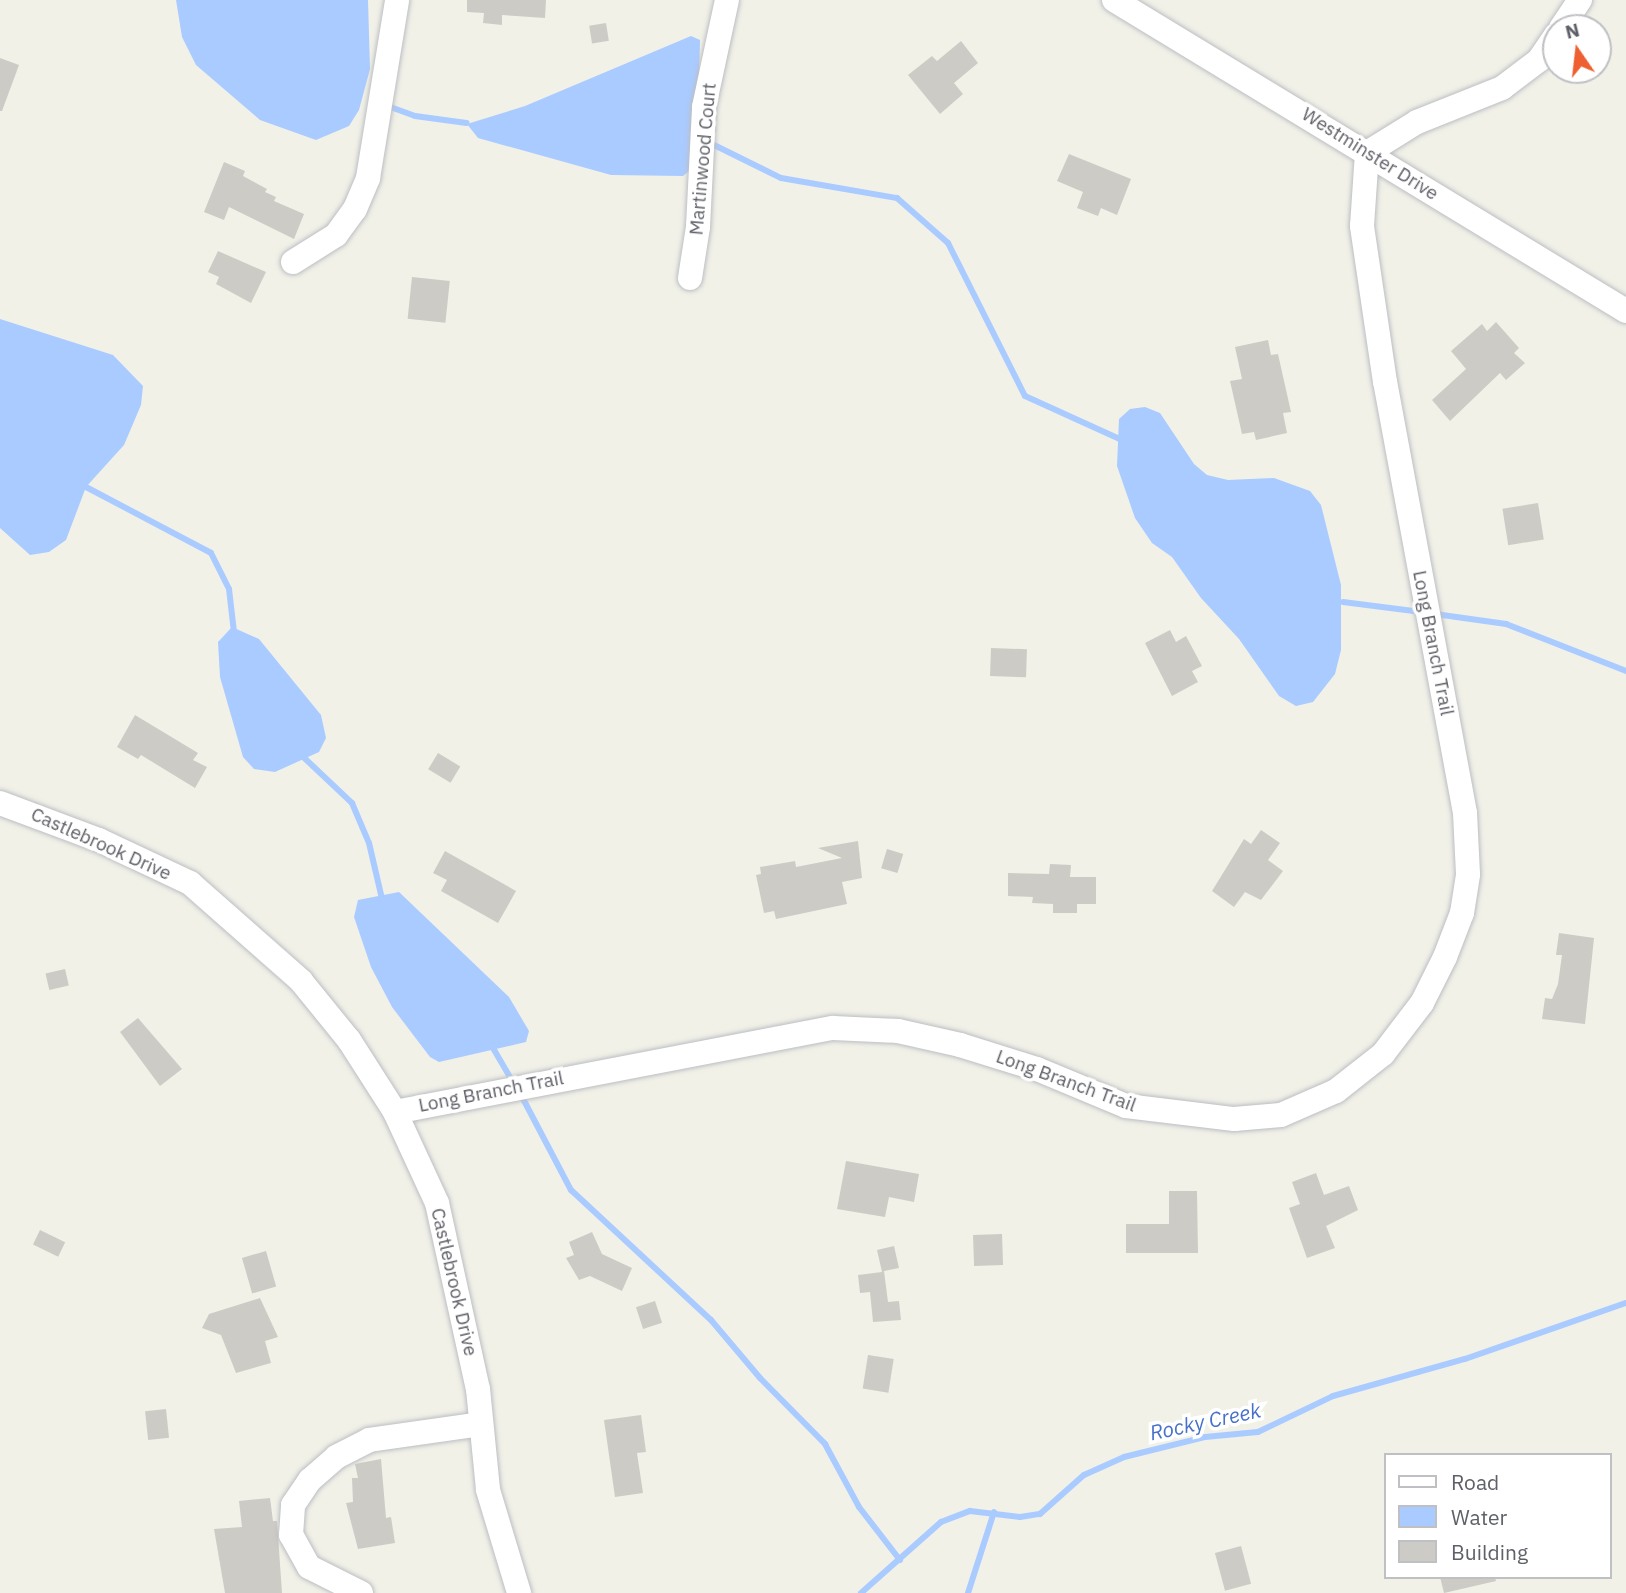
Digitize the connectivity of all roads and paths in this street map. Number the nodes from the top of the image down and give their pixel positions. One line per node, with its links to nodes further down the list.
1 (397, 0): 6 (street)
2 (727, 0): 7 (street, Martinwood Court)
3 (1114, 0): 5 (street, Westminster Drive)
4 (1542, 56): 5 (street)
5 (1367, 153): 8 (street, Westminster Drive); 10 (street, Long Branch Trail)
6 (293, 262)
7 (690, 278)
8 (1626, 311)
9 (0, 803): 10 (street, Castlebrook Drive)
10 (395, 1112): 11 (street, Castlebrook Drive)
11 (481, 1424): 12 (street); 13 (street, Castlebrook Drive)
12 (361, 1593)
13 (519, 1593)

